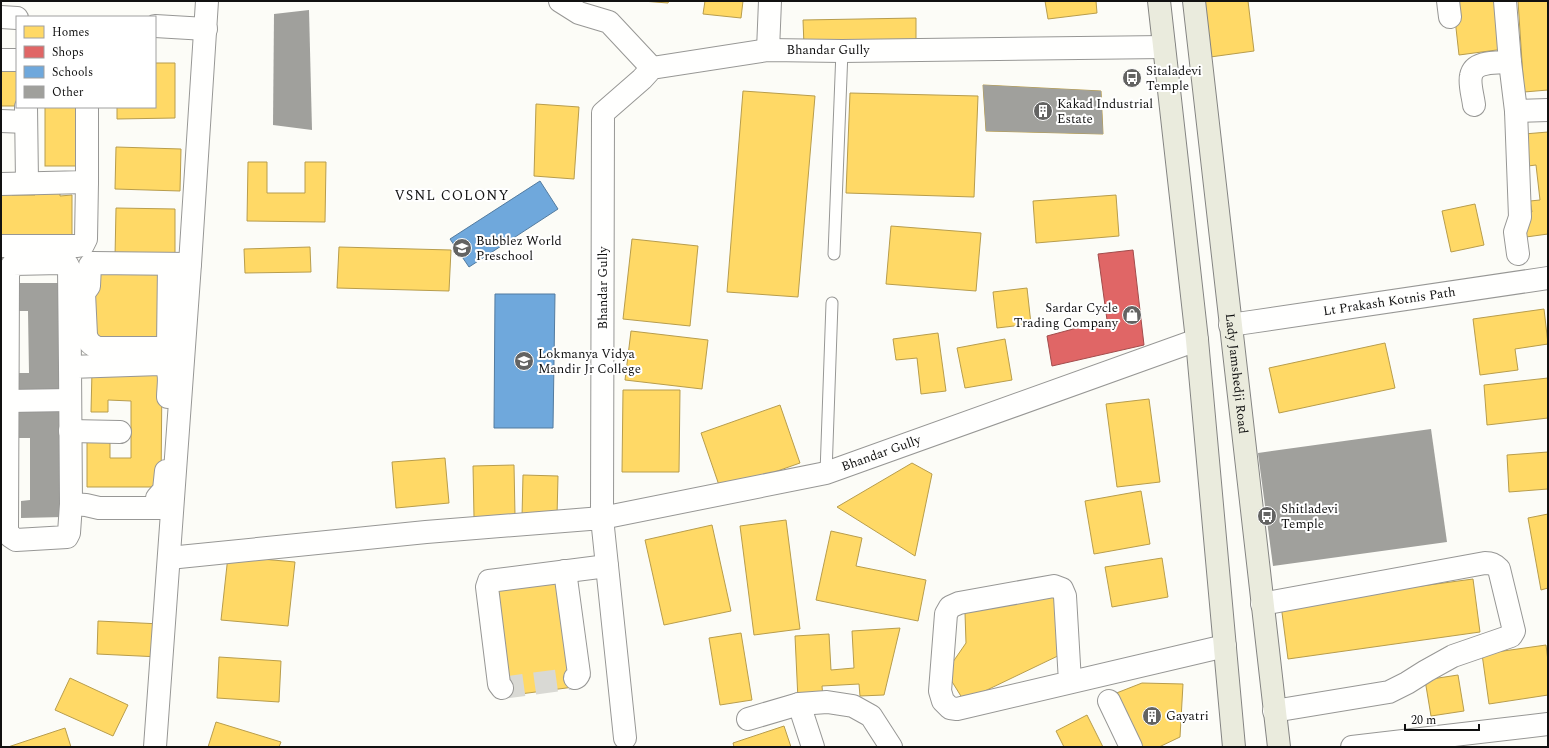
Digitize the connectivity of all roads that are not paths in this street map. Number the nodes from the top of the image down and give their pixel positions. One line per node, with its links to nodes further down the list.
1 (207, 1): 10 (street)
2 (560, 1): 17 (street)
3 (770, 1): 12 (street)
4 (1159, 1): 11 (main road)
5 (1194, 1): 34 (main road, Lady Jamshedji Road)
6 (1505, 1): 16 (street)
7 (1, 17): 8 (street)
8 (16, 18)
9 (156, 26): 10 (street)
10 (206, 29): 31 (street)
11 (1164, 47): 13 (street, Bhandar Gully); 35 (main road)
12 (768, 50): 13 (street, Bhandar Gully); 17 (street, Bhandar Gully)
13 (842, 51): 28 (lane)
14 (1, 60): 15 (street)
15 (16, 60)
16 (1510, 62): 18 (street); 20 (street)
17 (652, 68): 45 (street, Bhandar Gully)
18 (1474, 105)
19 (87, 108): 25 (street)
20 (1516, 110): 21 (street); 29 (street)
21 (1548, 110)
22 (26, 114): 23 (street); 24 (street)
23 (1, 121)
24 (27, 182): 25 (street); 26 (street)
25 (87, 182): 27 (street)
26 (1, 184)
27 (1, 246)
28 (834, 254)
29 (1518, 254)
30 (169, 264): 31 (street); 36 (street); 36 (street)
31 (190, 264): 36 (street)
32 (1548, 278): 34 (street, Lt Prakash Kotnis Path)
33 (832, 303): 42 (lane)
34 (1230, 325): 49 (main road, Lady Jamshedji Road)
35 (1197, 340): 42 (street, Bhandar Gully); 50 (main road)
36 (176, 348): 44 (street)
37 (70, 367): 38 (street); 39 (street); 44 (street)
38 (70, 400): 39 (street); 40 (street)
39 (8, 401): 43 (street)
40 (70, 431): 41 (street); 43 (street)
41 (120, 432)
42 (826, 473): 45 (street, Bhandar Gully)
43 (71, 504): 44 (street)
44 (164, 508): 46 (street)
45 (602, 518): 46 (street); 47 (street)
46 (169, 558): 61 (street)
47 (607, 566): 48 (street); 59 (street)
48 (565, 571): 51 (street); 53 (street)
49 (1262, 604): 56 (main road, Lady Jamshedji Road); 56 (street)
50 (1225, 646): 52 (street); 60 (main road)
51 (575, 678)
52 (1070, 682): 52 (street)
53 (502, 688)
54 (1109, 701): 64 (street)
55 (799, 704): 57 (street); 62 (street); 63 (street)
56 (1274, 711): 65 (main road, Lady Jamshedji Road)
57 (748, 718)
58 (1548, 724): 66 (street)
59 (624, 738)
60 (1232, 746)
61 (155, 747)
62 (814, 747)
63 (890, 747)
64 (1131, 747)
65 (1279, 747)
66 (1352, 747)

